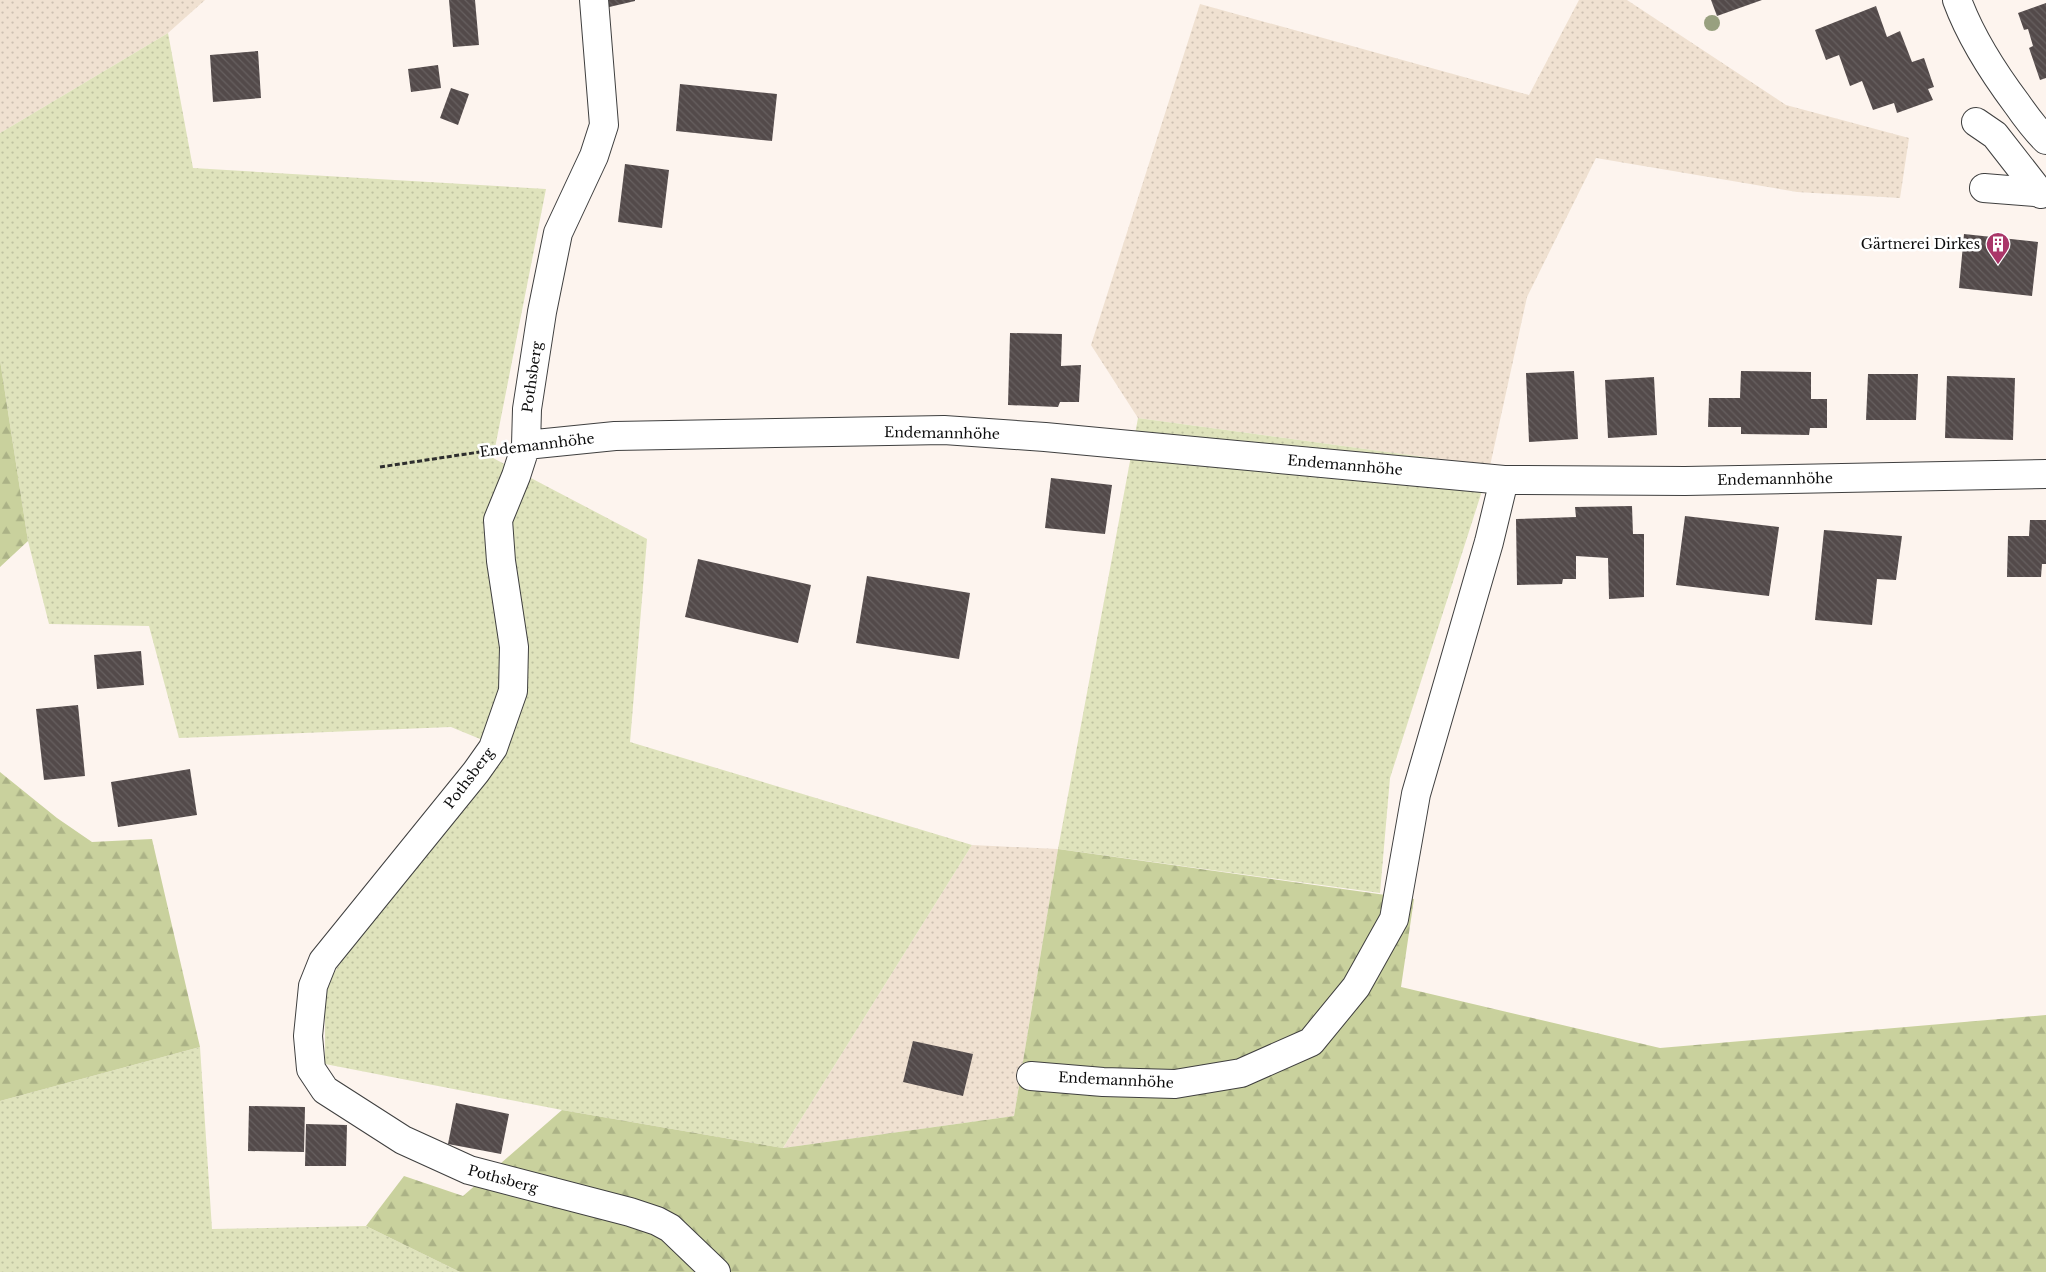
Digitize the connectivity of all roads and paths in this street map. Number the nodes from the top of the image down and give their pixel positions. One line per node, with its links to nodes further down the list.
1 (594, 0): 7 (street, Pothsberg)
2 (1957, 0): 4 (street)
3 (1976, 122): 6 (street)
4 (2046, 140)
5 (1984, 188): 6 (street)
6 (2044, 193)
7 (526, 445): 8 (path, Endemannhöhe); 10 (street, Endemannhöhe); 12 (street, Pothsberg)
8 (380, 467)
9 (2046, 474): 10 (street, Endemannhöhe)
10 (1504, 480): 11 (street, Endemannhöhe)
11 (1031, 1076)
12 (716, 1272)

